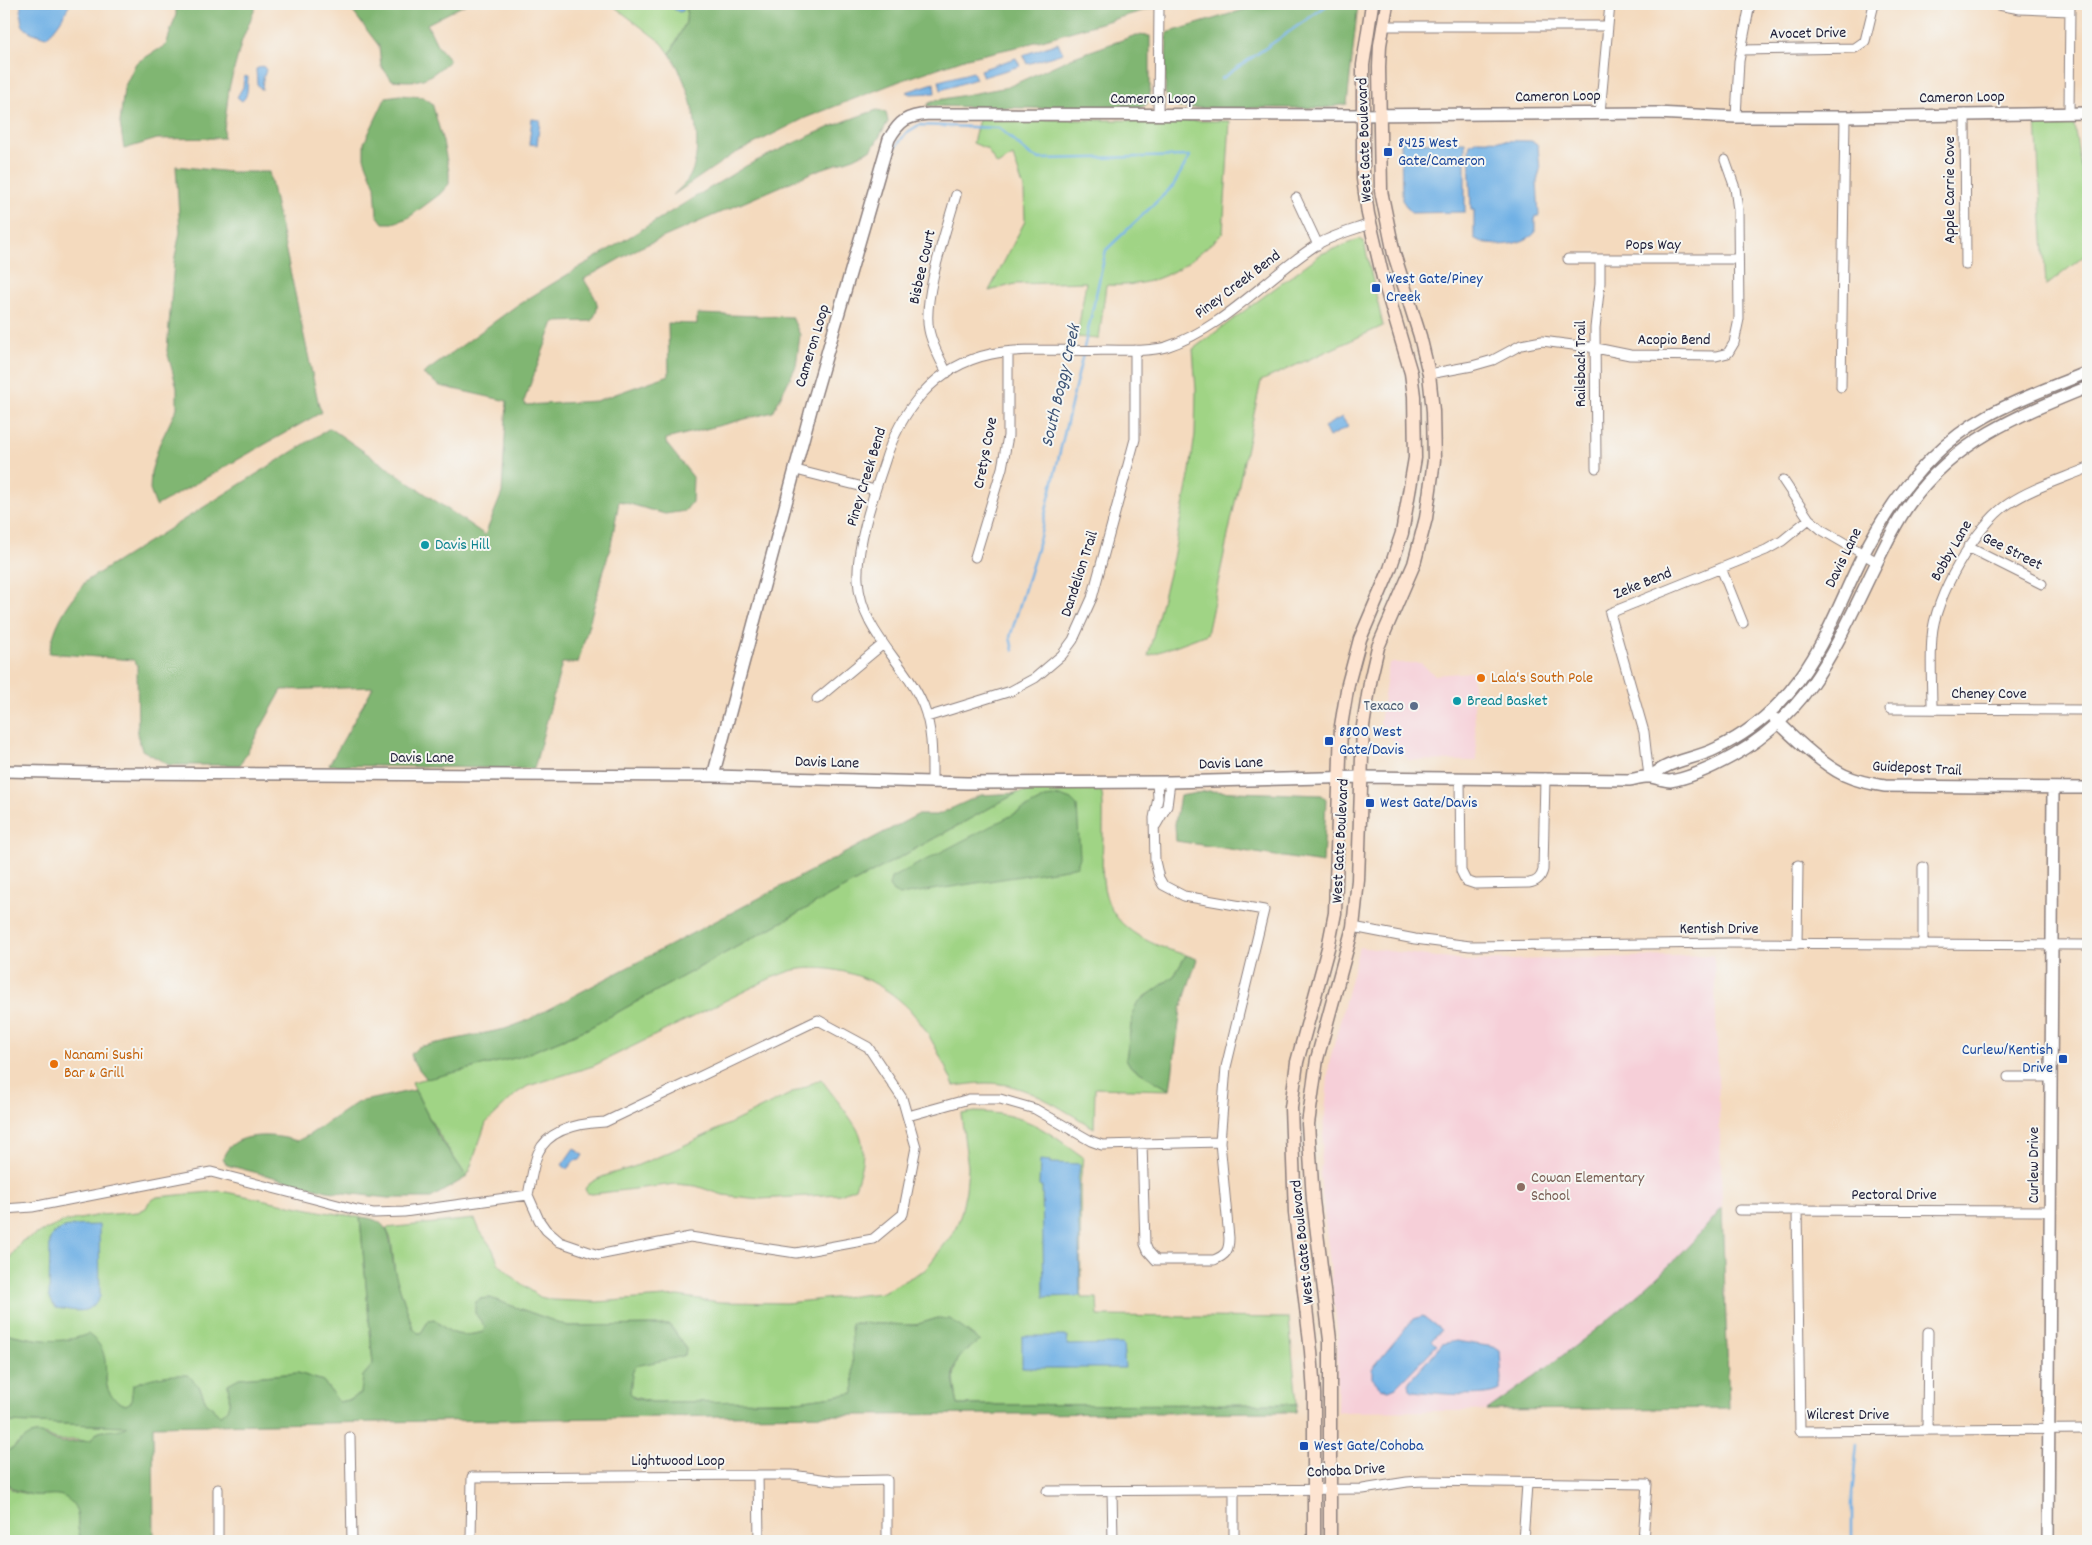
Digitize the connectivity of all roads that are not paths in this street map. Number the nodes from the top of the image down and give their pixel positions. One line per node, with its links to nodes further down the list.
1 (1159, 4): 16 (street)
2 (1372, 4): 17 (main road, West Gate Boulevard)
3 (1387, 4): 9 (main road, West Gate Boulevard)
4 (1610, 4): 10 (street)
5 (1750, 4): 11 (street)
6 (1874, 4): 11 (street, Avocet Drive)
7 (1993, 4): 8 (street)
8 (2070, 7): 13 (street)
9 (1384, 26): 10 (street); 18 (main road, West Gate Boulevard)
10 (1607, 26): 12 (street)
11 (1741, 50): 19 (street)
12 (1600, 113): 18 (street, Cameron Loop); 19 (street, Cameron Loop)
13 (2069, 113): 14 (street, Cameron Loop); 15 (street, Cameron Loop)
14 (2088, 113)
15 (1965, 114): 20 (street, Cameron Loop); 29 (street, Apple Carrie Cove)
16 (1158, 115): 17 (street, Cameron Loop); 43 (street, Cameron Loop)
17 (1363, 115): 18 (street, Cameron Loop); 24 (main road, West Gate Boulevard)
18 (1379, 115): 36 (main road, West Gate Boulevard)
19 (1736, 117): 20 (street, Cameron Loop)
20 (1845, 117): 38 (street)
21 (1725, 160): 27 (street, Acopio Bend)
22 (956, 195): 35 (street, Bisbee Court)
23 (1296, 198): 25 (street)
24 (1370, 224): 25 (street, Piney Creek Bend); 30 (main road, West Gate Boulevard)
25 (1318, 245): 32 (street, Piney Creek Bend)
26 (1568, 259): 28 (street, Pops Way)
27 (1738, 259): 28 (street, Pops Way); 31 (street, Acopio Bend)
28 (1600, 260): 31 (street, Railsback Trail)
29 (1966, 265)
30 (1391, 304): 36 (main road); 37 (main road, West Gate Boulevard)
31 (1596, 348): 36 (street, Acopio Bend); 41 (street, Railsback Trail)
32 (1135, 350): 33 (street, Piney Creek Bend); 60 (street, Dandelion Trail)
33 (1008, 352): 35 (street, Piney Creek Bend); 49 (street, Cretys Cove)
34 (2088, 372): 48 (street, Davis Lane)
35 (946, 373): 45 (street, Piney Creek Bend)
36 (1429, 374): 40 (main road, West Gate Boulevard)
37 (1412, 379): 40 (main road); 64 (main road, West Gate Boulevard)
38 (1841, 387)
39 (2088, 387): 50 (street, Davis Lane)
40 (1434, 446): 65 (main road, West Gate Boulevard)
41 (1596, 468)
42 (2088, 468): 47 (street, Bobby Lane)
43 (796, 470): 45 (street); 63 (street, Cameron Loop)
44 (1783, 480): 46 (street)
45 (875, 490): 54 (street, Piney Creek Bend)
46 (1809, 519): 48 (street); 51 (street, Zeke Bend)
47 (1968, 547): 52 (street, Gee Street); 57 (street, Bobby Lane)
48 (1863, 555): 50 (street); 59 (street, Davis Lane)
49 (975, 557)
50 (1877, 562): 61 (street, Davis Lane)
51 (1721, 568): 53 (street); 66 (street, Zeke Bend)
52 (2042, 584)
53 (1743, 623)
54 (882, 645): 55 (street); 60 (street, Piney Creek Bend)
55 (817, 699)
56 (1890, 709): 57 (street, Cheney Cove)
57 (1932, 709): 58 (street, Cheney Cove)
58 (2088, 710)
59 (1769, 712): 61 (street, Guidepost Trail); 66 (street, Davis Lane)
60 (927, 717): 69 (street, Piney Creek Bend)
61 (1780, 723): 66 (street, Davis Lane); 73 (street, Guidepost Trail)
62 (4, 771): 63 (street, Davis Lane)
63 (713, 776): 69 (street, Davis Lane)
64 (1339, 777): 65 (street, Davis Lane); 71 (street, Davis Lane); 83 (main road, West Gate Boulevard)
65 (1361, 777): 67 (street, Davis Lane); 77 (main road, West Gate Boulevard)
66 (1649, 777): 68 (street, Davis Lane)
67 (1460, 778): 68 (street, Davis Lane); 68 (street)
68 (1545, 778)
69 (932, 782): 70 (street, Davis Lane)
70 (1157, 782): 71 (street, Davis Lane); 74 (street)
71 (1170, 782): 74 (street)
72 (2088, 788): 73 (street, Guidepost Trail)
73 (2053, 789): 80 (street, Curlew Drive)
74 (1156, 825): 88 (street)
75 (1798, 866): 78 (street)
76 (1923, 867): 79 (street)
77 (1352, 927): 78 (street, Kentish Drive); 82 (main road, West Gate Boulevard)
78 (1797, 944): 79 (street, Kentish Drive)
79 (1923, 944): 80 (street, Kentish Drive)
80 (2052, 945): 81 (street, Kentish Drive); 85 (street, Curlew Drive)
81 (2088, 945)
82 (1332, 1009): 83 (main road); 91 (main road, West Gate Boulevard)
83 (1308, 1021): 87 (main road, West Gate Boulevard)
84 (2008, 1077): 85 (street)
85 (2051, 1077): 95 (street, Curlew Drive)
86 (908, 1116): 89 (street); 90 (street); 90 (street)
87 (1291, 1122): 91 (main road); 103 (main road, West Gate Boulevard)
88 (1220, 1142): 89 (street); 89 (street)
89 (1142, 1143)
90 (528, 1195): 92 (street)
91 (1313, 1200): 104 (main road, West Gate Boulevard)
92 (4, 1209)
93 (1739, 1210): 94 (street, Pectoral Drive)
94 (1797, 1210): 95 (street, Pectoral Drive); 99 (street, Wilcrest Drive)
95 (2050, 1211): 97 (street, Curlew Drive)
96 (1928, 1332): 99 (street)
97 (2049, 1428): 98 (street, Wilcrest Drive); 99 (street, Wilcrest Drive); 120 (street, Curlew Drive)
98 (2088, 1429)
99 (1927, 1430)
100 (350, 1437): 110 (street)
101 (758, 1475): 111 (street, Lightwood Loop); 112 (street); 113 (street, Lightwood Loop)
102 (1527, 1484): 104 (street, Cohoba Drive); 118 (street); 119 (street, Cohoba Drive)
103 (1313, 1488): 104 (street, Cohoba Drive); 106 (street, Cohoba Drive); 116 (main road, West Gate Boulevard)
104 (1330, 1488): 117 (main road, West Gate Boulevard)
105 (218, 1489): 109 (street)
106 (1234, 1490): 108 (street, Cohoba Drive); 115 (street)
107 (1047, 1491): 108 (street, Cohoba Drive)
108 (1112, 1491): 114 (street)
109 (218, 1541)
110 (352, 1541)
111 (472, 1541)
112 (759, 1541)
113 (887, 1541)
114 (1113, 1541)
115 (1234, 1541)
116 (1314, 1541)
117 (1330, 1541)
118 (1523, 1541)
119 (1643, 1541)
120 (2048, 1541)

